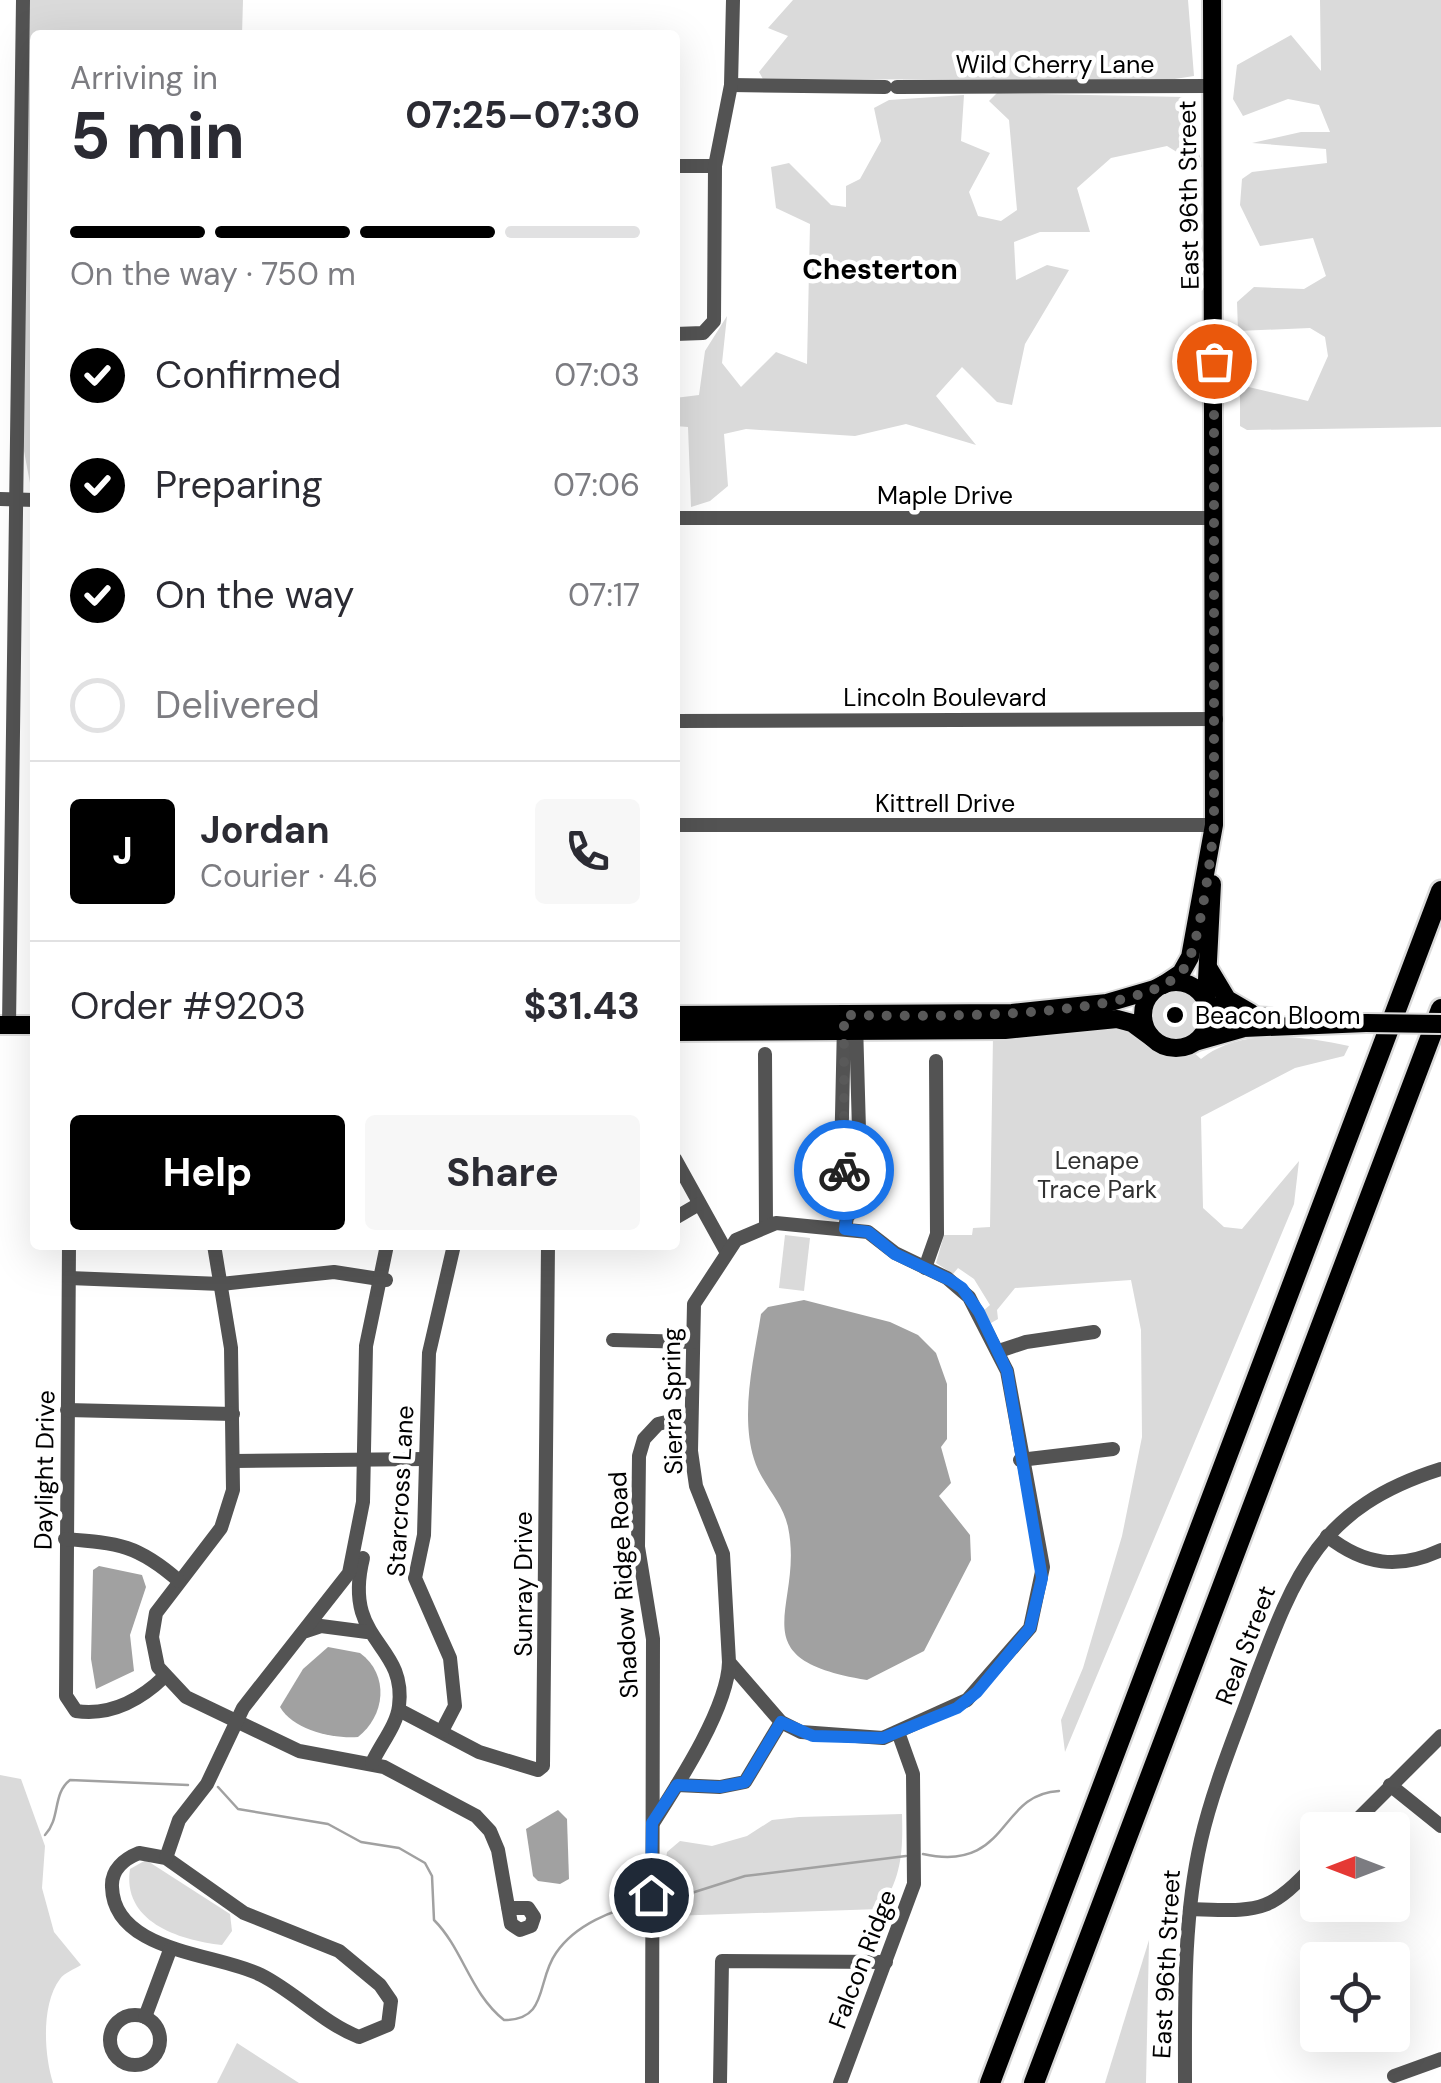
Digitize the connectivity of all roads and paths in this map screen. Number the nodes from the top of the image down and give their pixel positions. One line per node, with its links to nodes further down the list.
1 (23, 0): 8 (street)
2 (733, 0): 4 (street)
3 (1212, 0): 5 (main road, East 96th Street)
4 (731, 85): 5 (street, Wild Cherry Lane); 7 (street)
5 (1212, 86): 13 (main road, East 96th Street)
6 (680, 166): 7 (street)
7 (715, 166): 10 (street)
8 (18, 325): 9 (street); 11 (street)
9 (0, 326)
10 (680, 334)
11 (8, 499): 29 (street)
12 (680, 518): 13 (street, Maple Drive)
13 (1214, 518): 14 (main road, East 96th Street)
14 (1216, 719): 15 (street, Lincoln Boulevard); 17 (main road, East 96th Street)
15 (680, 722)
16 (680, 824): 17 (street, Kittrell Drive)
17 (1214, 826): 18 (main road, East 96th Street)
18 (1210, 869): 20 (main road, East 96th Street); 21 (main road, East 96th Street)
19 (1441, 891): 97 (highway)
20 (1207, 961): 22 (main road, East 96th Street); 25 (main road)
21 (1159, 987): 22 (main road); 26 (main road); 31 (main road)
22 (1206, 1001): 25 (main road); 32 (main road)
23 (1441, 1009): 98 (highway)
24 (680, 1015): 26 (main road)
25 (1261, 1016): 27 (main road)
26 (850, 1023): 30 (main road); 31 (main road); 38 (street)
27 (1324, 1023): 28 (main road, bridge); 32 (main road)
28 (1441, 1024)
29 (5, 1025)
30 (680, 1032)
31 (1151, 1036): 32 (main road)
32 (1197, 1041)
33 (765, 1054): 39 (street)
34 (936, 1060): 47 (street)
35 (680, 1169): 36 (street)
36 (699, 1204): 37 (street); 46 (street)
37 (680, 1215)
38 (846, 1223): 39 (street); 47 (street)
39 (766, 1224): 46 (street, Sierra Spring)
40 (69, 1250): 48 (street, Daylight Drive)
41 (215, 1250): 50 (street)
42 (386, 1250): 49 (street)
43 (395, 1250): 49 (street)
44 (453, 1250): 59 (street, Starcross Lane)
45 (548, 1250): 75 (street, Sunray Drive)
46 (726, 1252): 53 (street, Sierra Spring)
47 (925, 1268): 54 (street)
48 (69, 1278): 50 (street); 55 (street, Daylight Drive)
49 (383, 1279): 50 (street); 60 (street)
50 (221, 1284): 56 (street)
51 (1094, 1332): 54 (street)
52 (612, 1340): 53 (street)
53 (692, 1342): 57 (street, Sierra Spring)
54 (1000, 1351): 61 (street)
55 (68, 1410): 56 (street); 65 (street, Daylight Drive)
56 (234, 1414): 62 (street)
57 (691, 1416): 70 (street, Sierra Spring); 83 (street, Shadow Ridge Road)
58 (1112, 1450): 61 (street)
59 (426, 1459): 60 (street); 75 (street, Starcross Lane)
60 (368, 1460): 62 (street); 68 (street); 69 (street)
61 (1020, 1460): 76 (street)
62 (233, 1461): 67 (street)
63 (1441, 1469): 64 (street, Real Street)
64 (1327, 1536): 66 (street); 81 (street, Real Street)
65 (65, 1539): 67 (street); 71 (street, Daylight Drive)
66 (1441, 1550)
67 (179, 1580): 71 (street)
68 (306, 1631): 69 (street); 73 (street)
69 (367, 1632): 72 (street)
70 (728, 1662): 74 (street); 80 (street, Sierra Spring)
71 (164, 1677): 73 (street)
72 (399, 1710): 75 (street, Sunray Drive); 78 (street)
73 (236, 1720): 78 (street); 85 (street)
74 (781, 1722): 76 (street); 80 (street)
75 (442, 1731)
76 (898, 1732): 90 (street, Falcon Ridge)
77 (1441, 1736): 79 (street)
78 (372, 1763): 87 (street)
79 (1390, 1784): 82 (street); 84 (street)
80 (677, 1785): 83 (street, Sierra Spring)
81 (1215, 1791): 88 (street, East 96th Street)
82 (1364, 1812)
83 (652, 1823): 94 (street, Shadow Ridge Road)
84 (1441, 1826)
85 (166, 1858): 89 (street); 89 (street)
86 (1300, 1880): 88 (street)
87 (508, 1908)
88 (1190, 1909): 99 (street, East 96th Street)
89 (170, 1950): 91 (street)
90 (886, 1962): 95 (street); 96 (street, Falcon Ridge)
91 (145, 2016)
92 (1441, 2059): 93 (street)
93 (1394, 2076)
94 (652, 2083)
95 (720, 2083)
96 (840, 2083)
97 (990, 2083)
98 (1034, 2083)
99 (1184, 2083)

